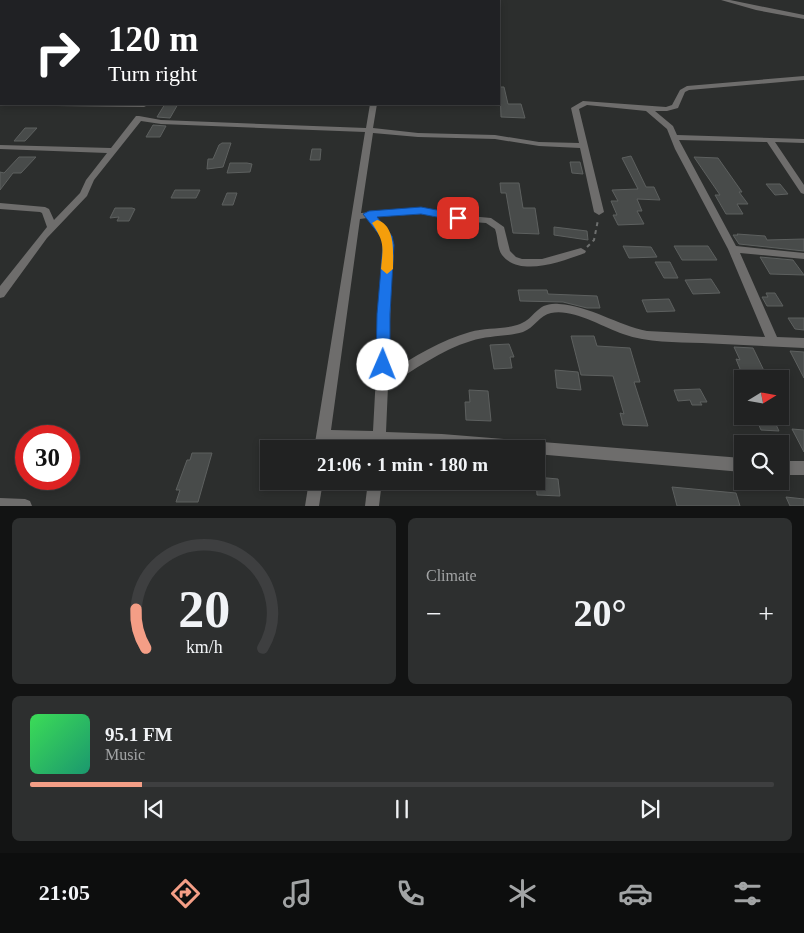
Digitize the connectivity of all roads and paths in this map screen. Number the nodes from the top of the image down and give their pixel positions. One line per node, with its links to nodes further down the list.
1 (724, 0): 2 (street)
2 (804, 16)
3 (804, 78): 6 (street)
4 (144, 105): 7 (street)
5 (373, 105): 8 (street)
6 (648, 109): 9 (street); 12 (street)
7 (139, 118): 8 (street); 14 (street)
8 (370, 130): 12 (street); 19 (street)
9 (673, 136): 10 (street); 21 (street)
10 (768, 140): 11 (street); 15 (street)
11 (804, 141)
12 (584, 146): 17 (street)
13 (0, 148): 14 (street)
14 (112, 151): 20 (street)
15 (804, 191)
16 (0, 206): 20 (street)
17 (599, 212): 22 (path)
18 (369, 214): 19 (street); 22 (street); 27 (street)
19 (355, 216): 28 (street)
20 (52, 226): 24 (street)
21 (733, 249): 23 (street); 25 (street)
22 (581, 251)
23 (804, 256)
24 (0, 293)
25 (773, 342): 26 (street); 27 (street)
26 (804, 343)
27 (383, 382): 29 (street)
28 (322, 440)
29 (380, 440)
30 (545, 449): 31 (street)
31 (734, 464)
32 (789, 468): 33 (street)
33 (804, 468)
34 (315, 490): 38 (street)
35 (374, 490): 39 (street)
36 (0, 505): 37 (street)
37 (25, 506)
38 (312, 506)
39 (372, 506)

